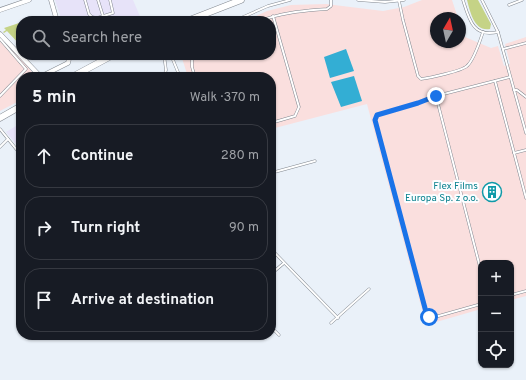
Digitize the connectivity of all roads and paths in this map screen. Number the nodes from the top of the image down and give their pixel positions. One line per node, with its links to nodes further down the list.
1 (29, 0): 16 (street)
2 (51, 0): 17 (street)
3 (85, 0): 18 (lane)
4 (98, 0): 19 (lane)
5 (110, 0): 19 (lane)
6 (242, 0): 20 (main road)
7 (290, 0): 21 (lane)
8 (331, 0): 22 (lane)
9 (358, 0): 14 (lane)
10 (404, 0): 14 (lane)
11 (463, 0): 24 (lane)
12 (482, 0): 25 (lane)
13 (522, 0): 15 (lane)
14 (399, 1): 24 (lane)
15 (509, 5)
16 (0, 10)
17 (56, 16)
18 (91, 16)
19 (103, 16)
20 (200, 16)
21 (245, 16)
22 (273, 16)
23 (276, 26): 55 (lane)
24 (483, 32): 25 (lane)
25 (498, 32): 29 (lane)
26 (0, 34): 30 (street)
27 (0, 38): 31 (lane)
28 (526, 43): 29 (lane)
29 (503, 49): 46 (lane)
30 (16, 51)
31 (16, 57)
32 (18, 60): 39 (lane)
33 (25, 60): 40 (street)
34 (69, 60): 41 (street)
35 (104, 60): 42 (main road)
36 (165, 60): 43 (lane)
37 (173, 60): 44 (lane)
38 (192, 60): 45 (lane)
39 (23, 72)
40 (36, 72)
41 (50, 72)
42 (81, 72)
43 (165, 72)
44 (178, 72)
45 (194, 72)
46 (510, 77): 48 (lane); 49 (lane)
47 (16, 79): 50 (lane)
48 (495, 81): 51 (lane); 62 (lane)
49 (514, 90): 52 (lane); 57 (lane)
50 (0, 96)
51 (436, 96): 67 (lane); 73 (lane)
52 (526, 97)
53 (16, 109): 54 (main road)
54 (0, 118)
55 (276, 122)
56 (0, 129): 58 (lane)
57 (526, 133)
58 (8, 139): 59 (lane); 60 (lane)
59 (0, 147)
60 (16, 149)
61 (526, 150): 62 (lane)
62 (514, 153): 65 (lane)
63 (314, 161): 64 (lane)
64 (276, 172)
65 (526, 198)
66 (276, 254): 68 (lane)
67 (478, 260)
68 (284, 263): 69 (lane); 74 (lane)
69 (276, 270)
70 (369, 289): 74 (lane)
71 (526, 291): 72 (lane)
72 (514, 294)
73 (478, 305)
74 (338, 318): 75 (lane)
75 (331, 324)
76 (276, 332): 77 (lane)
77 (279, 335)

